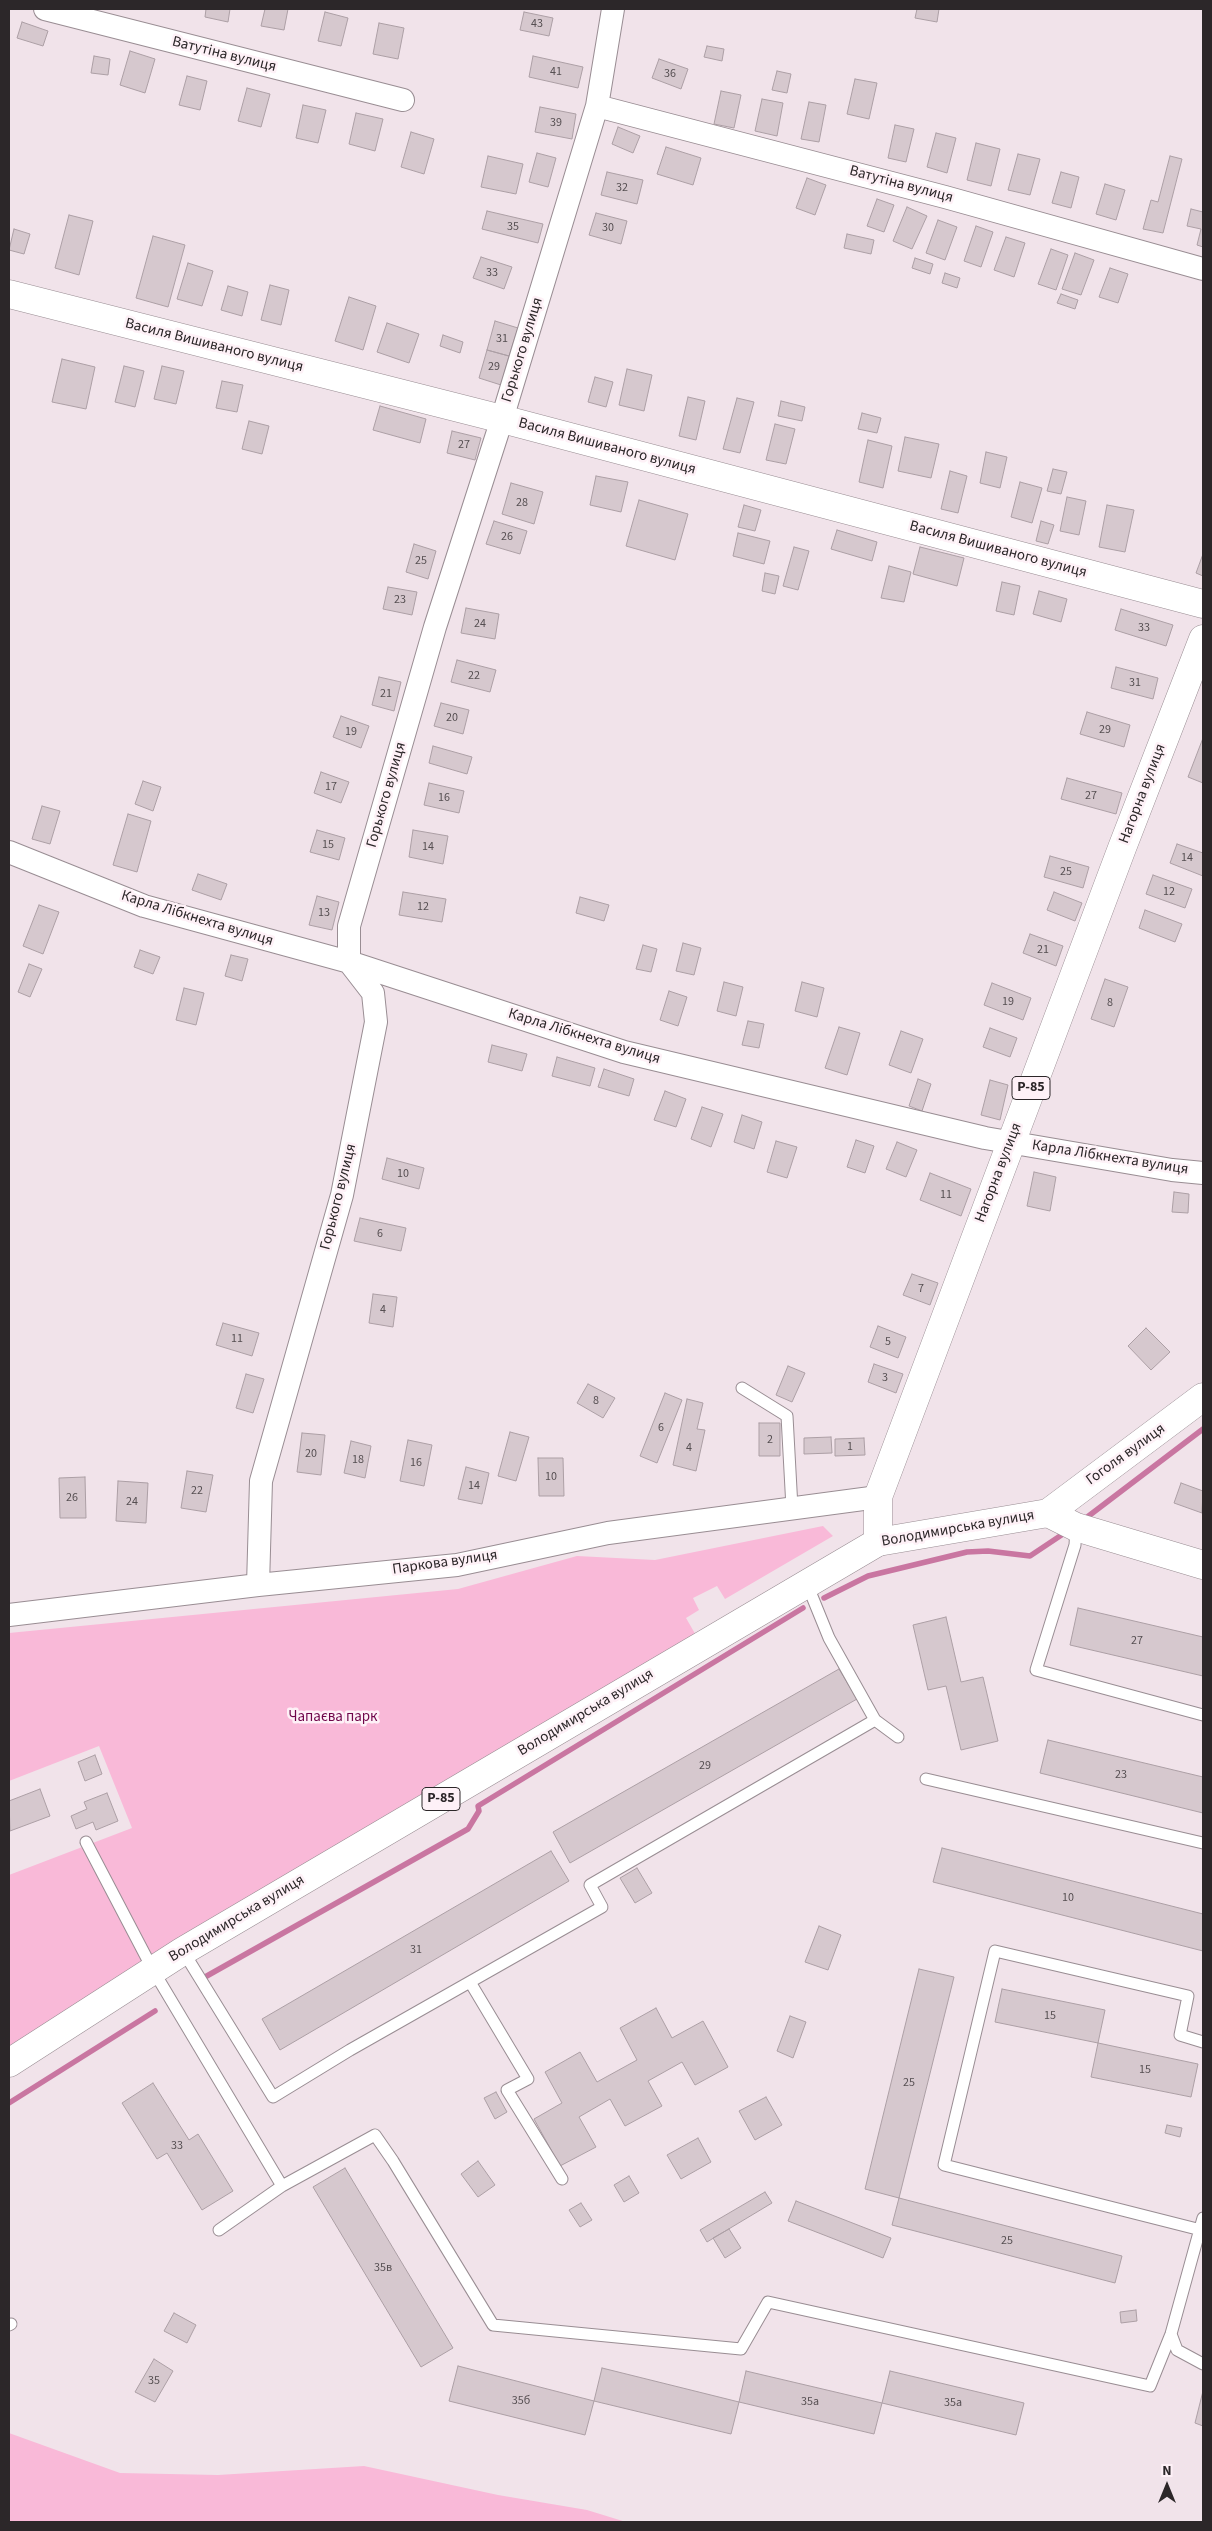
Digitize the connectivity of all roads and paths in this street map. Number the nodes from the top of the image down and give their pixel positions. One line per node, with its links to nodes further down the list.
1 (45, 9): 3 (street, Ватутіна вулиця)
2 (613, 9): 4 (street, Горького вулиця)
3 (403, 100)
4 (597, 106): 5 (street, Ватутіна вулиця); 7 (street, Горького вулиця)
5 (1203, 269)
6 (9, 294): 7 (main road, Василя Вишиваного вулиця)
7 (502, 419): 8 (main road, Василя Вишиваного вулиця); 11 (street, Горького вулиця)
8 (1203, 604)
9 (1203, 639): 12 (main road, Нагорна вулиця / Р-85)
10 (9, 852): 11 (street, Карла Лібкнехта вулиця)
11 (348, 962): 12 (street, Карла Лібкнехта вулиця); 23 (street, Горького вулиця)
12 (1011, 1142): 13 (street, Карла Лібкнехта вулиця); 16 (main road, Нагорна вулиця / Р-85)
13 (1203, 1172)
14 (742, 1388): 17 (lane)
15 (1203, 1397): 18 (main road, Гоголя вулиця)
16 (878, 1497): 17 (street, Паркова вулиця); 20 (main road, Нагорна вулиця / Р-85)
17 (792, 1508): 23 (street, Паркова вулиця)
18 (1048, 1513): 19 (main road, Володимирська вулиця); 20 (main road, Володимирська вулиця)
19 (1076, 1527): 21 (main road, Володимирська вулиця); 25 (lane)
20 (878, 1542): 22 (main road, Володимирська вулиця / Р-85)
21 (1203, 1565)
22 (806, 1582): 26 (lane); 31 (main road, Володимирська вулиця / Р-85)
23 (258, 1585): 24 (street, Паркова вулиця)
24 (9, 1615)
25 (1203, 1715)
26 (874, 1720): 27 (lane); 33 (lane)
27 (898, 1737)
28 (926, 1779): 30 (lane)
29 (86, 1842): 32 (lane)
30 (1203, 1843)
31 (183, 1951): 32 (main road, Володимирська вулиця / Р-85); 33 (lane)
32 (153, 1970): 35 (main road, Володимирська вулиця / Р-85); 37 (lane)
33 (470, 1982): 36 (lane)
34 (1203, 2042): 38 (lane)
35 (9, 2063)
36 (562, 2179)
37 (282, 2186): 39 (lane); 40 (lane)
38 (1202, 2224): 40 (lane)
39 (219, 2230)
40 (1171, 2334): 41 (lane)
41 (1203, 2364)

